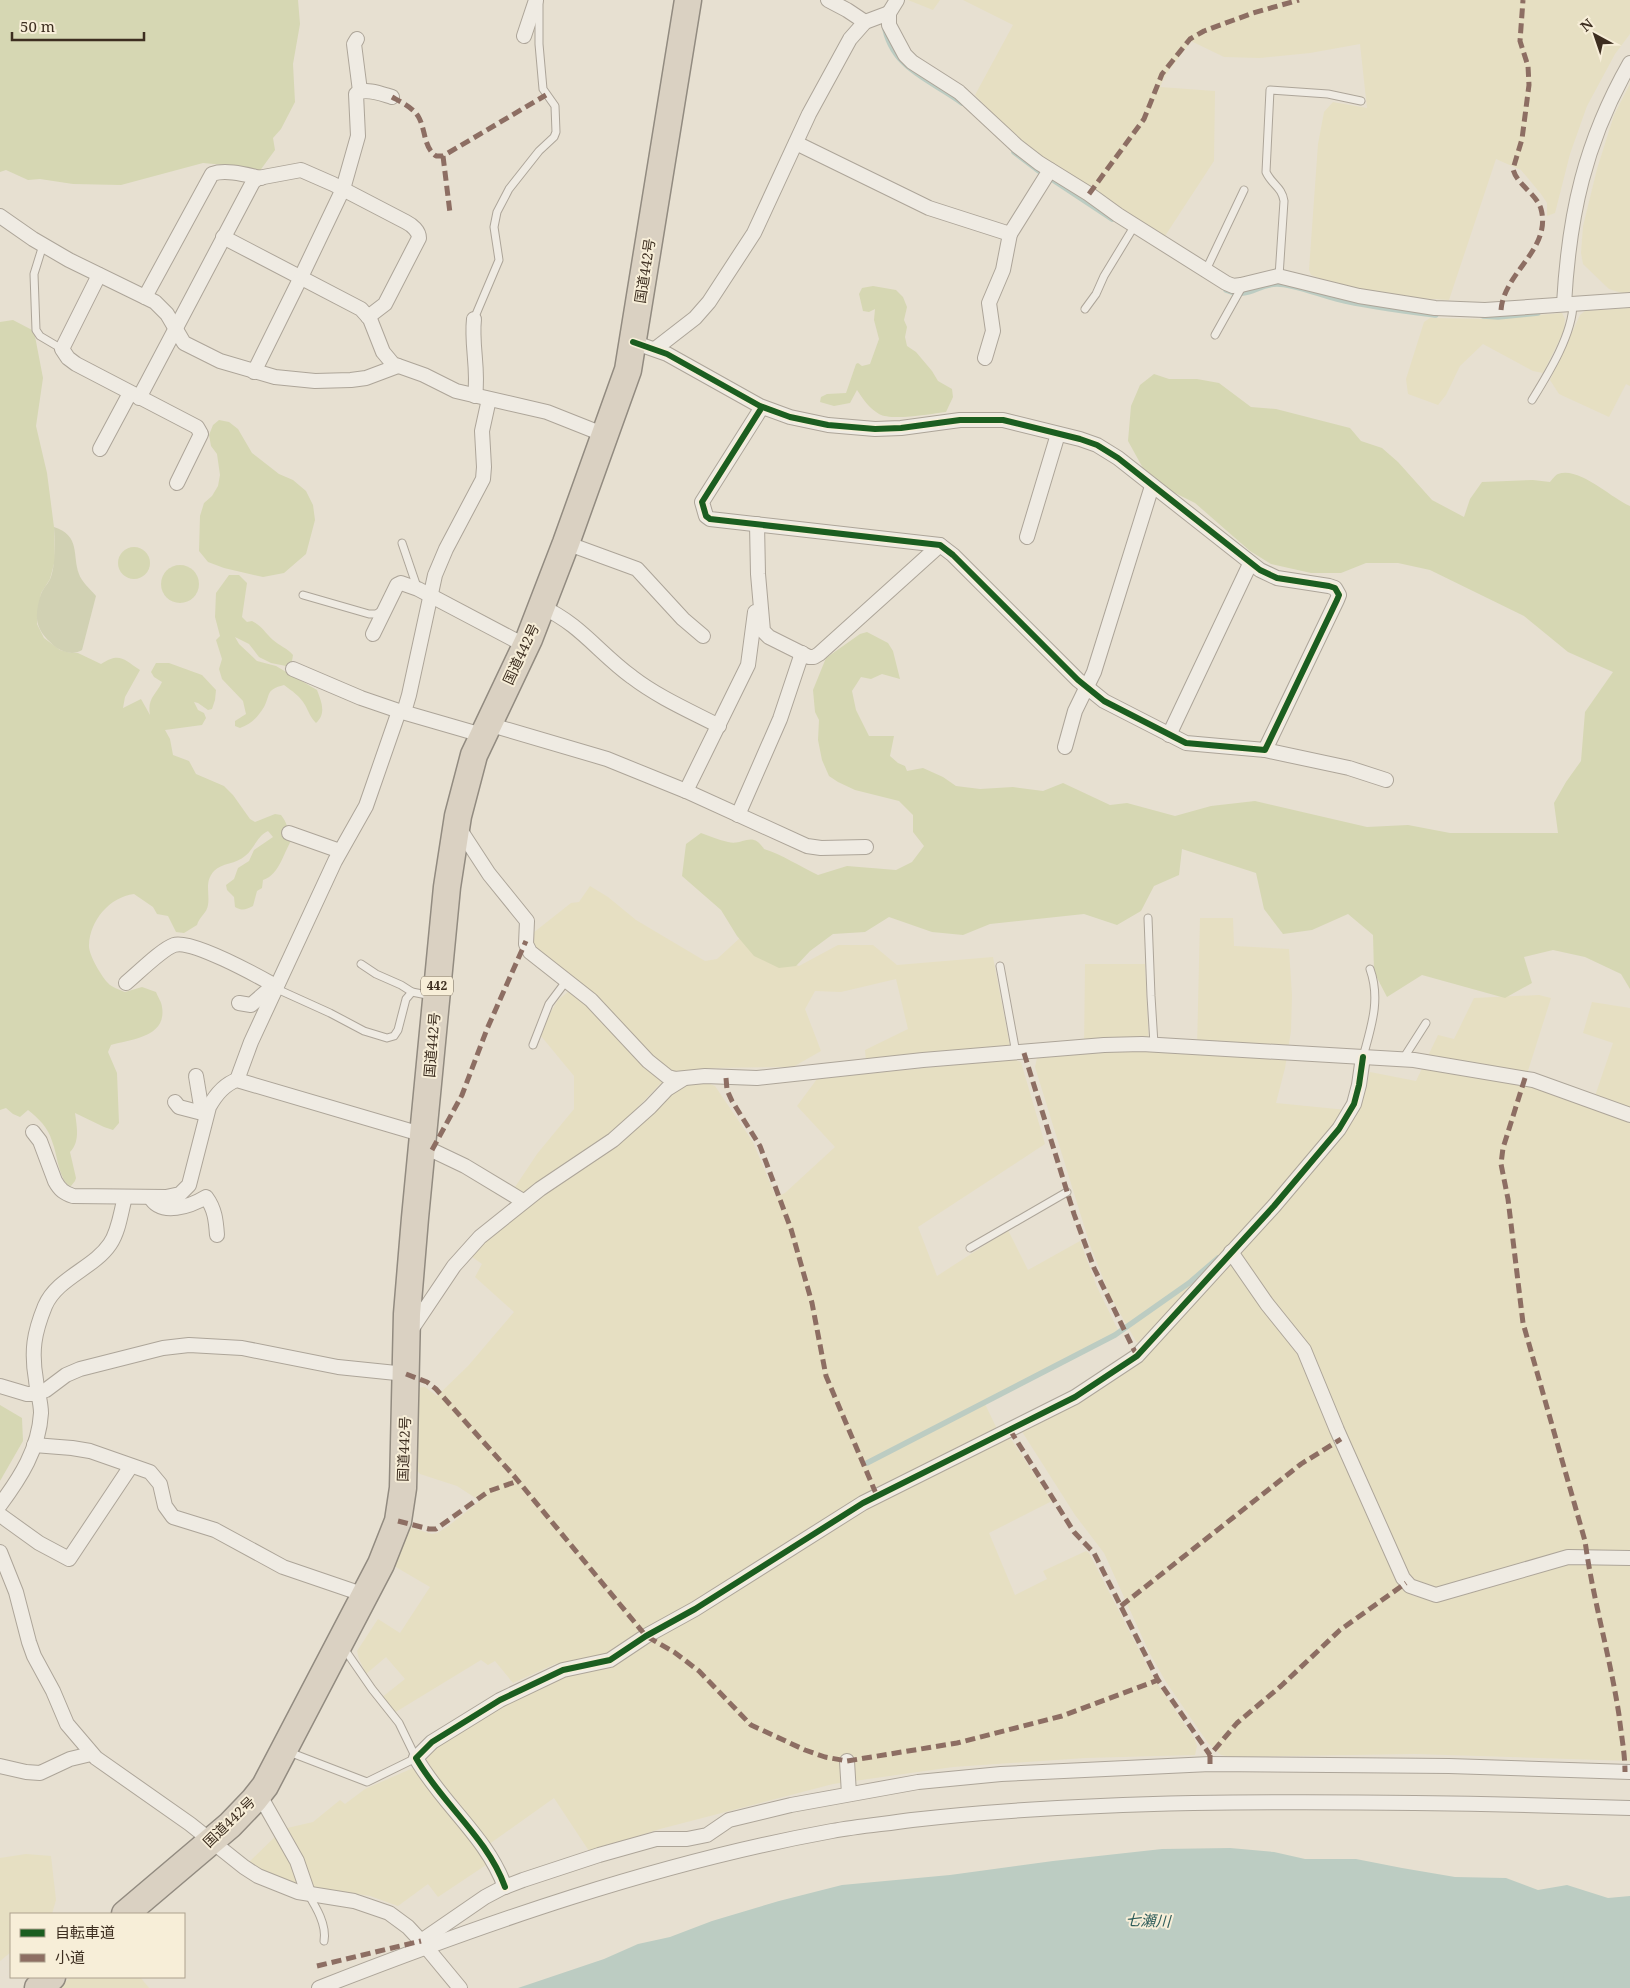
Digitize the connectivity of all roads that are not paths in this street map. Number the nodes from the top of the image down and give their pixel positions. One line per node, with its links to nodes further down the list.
1 (537, 0): 7 (street); 33 (lane)
2 (688, 0): 36 (highway, 国道442号 / 442)
3 (828, 0): 6 (street)
4 (897, 0): 5 (street)
5 (889, 13): 6 (street); 14 (street)
6 (864, 22): 13 (street)
7 (524, 36)
8 (357, 39): 10 (street)
9 (1630, 63): 30 (street)
10 (360, 91): 11 (street); 16 (street)
11 (392, 97)
12 (1361, 101): 25 (lane)
13 (796, 143): 20 (street); 36 (street)
14 (1050, 170): 19 (street); 20 (street)
15 (261, 178): 16 (street); 21 (street); 28 (street)
16 (342, 189): 26 (street); 32 (street)
17 (1244, 190): 23 (lane)
18 (0, 216): 22 (street)
19 (1135, 226): 23 (street); 31 (lane)
20 (1010, 234): 38 (street)
21 (223, 237): 26 (street); 34 (street)
22 (43, 245): 24 (street); 37 (lane)
23 (1206, 270): 27 (street)
24 (99, 274): 28 (street); 37 (street)
25 (1279, 276): 27 (street); 30 (street)
26 (302, 278): 32 (street); 40 (street)
27 (1243, 285): 35 (lane)
28 (145, 297): 34 (street)
29 (1630, 300): 30 (street)
30 (1568, 304): 43 (lane)
31 (1085, 309)
32 (368, 317): 39 (street)
33 (474, 319): 42 (street)
34 (175, 329): 40 (street); 41 (street)
35 (1215, 335)
36 (644, 346): 44 (street); 46 (highway, 国道442号 / 442)
37 (62, 349): 41 (street)
38 (985, 358)
39 (398, 366): 40 (street); 42 (street)
40 (254, 372)
41 (135, 395): 47 (street); 48 (street)
42 (482, 397): 46 (street); 58 (street)
43 (1532, 400)
44 (762, 407): 45 (street); 50 (street)
45 (1058, 434): 49 (street); 51 (street)
46 (605, 435): 53 (highway, 国道442号 / 442)
47 (100, 449)
48 (177, 483)
49 (1152, 486): 55 (street); 67 (street)
50 (757, 524): 54 (street); 60 (street)
51 (1027, 537)
52 (402, 543): 56 (lane)
53 (566, 543): 61 (highway, 国道442号 / 442); 63 (street)
54 (940, 545): 65 (street); 67 (street)
55 (1250, 564): 71 (street); 73 (street)
56 (418, 589): 58 (street); 59 (street)
57 (303, 595): 59 (lane)
58 (431, 596): 64 (street); 68 (street)
59 (389, 601): 62 (street)
60 (760, 602): 65 (street); 69 (street)
61 (542, 607): 64 (highway, 国道442号 / 442); 69 (street)
62 (373, 634)
63 (703, 636)
64 (526, 646): 70 (highway, 国道442号 / 442)
65 (802, 653): 76 (street)
66 (293, 669): 68 (street)
67 (1086, 688): 71 (street); 72 (street)
68 (401, 712): 70 (street); 80 (street)
69 (719, 726): 75 (street)
70 (485, 729): 75 (street); 77 (highway, 国道442号 / 442)
71 (1169, 735): 73 (street)
72 (1065, 747)
73 (1265, 750): 74 (street)
74 (1386, 780)
75 (686, 791): 76 (street)
76 (738, 815): 79 (street)
77 (457, 825): 85 (street); 88 (highway, 国道442号 / 442)
78 (290, 834): 80 (street)
79 (866, 847)
80 (340, 851): 87 (street)
81 (1148, 918): 91 (lane)
82 (360, 964): 88 (lane)
83 (1000, 966): 93 (lane)
84 (1370, 969): 94 (lane)
85 (567, 980): 92 (lane); 97 (street)
86 (126, 983): 87 (street)
87 (277, 985): 88 (lane); 89 (street); 98 (street)
88 (424, 994): 103 (highway, 国道442号 / 442)
89 (239, 1003)
90 (1426, 1023): 95 (lane)
91 (1154, 1044): 93 (street); 94 (street)
92 (533, 1045)
93 (1016, 1053): 97 (street)
94 (1363, 1057): 95 (street); 110 (street)
95 (1403, 1060): 101 (street)
96 (196, 1076): 100 (street)
97 (683, 1079): 107 (street)
98 (237, 1080): 100 (street); 103 (street)
99 (175, 1102): 100 (street)
100 (204, 1113): 106 (street)
101 (1630, 1115)
102 (33, 1132): 105 (street)
103 (423, 1140): 107 (street); 111 (highway, 国道442号 / 442)
104 (1067, 1192): 109 (lane)
105 (124, 1197): 106 (street); 114 (street)
106 (150, 1197): 108 (street)
107 (523, 1202): 111 (street)
108 (217, 1236)
109 (970, 1248)
110 (1231, 1252): 120 (street); 125 (street)
111 (407, 1337): 112 (highway, 国道442号 / 442)
112 (406, 1374): 114 (street); 121 (highway, 国道442号 / 442)
113 (0, 1386): 114 (street)
114 (38, 1393): 115 (street)
115 (34, 1445): 116 (street); 117 (street)
116 (131, 1466): 118 (street); 121 (street)
117 (0, 1506)
118 (0, 1515)
119 (0, 1552): 124 (street)
120 (1630, 1558)
121 (365, 1595): 122 (highway, 国道442号 / 442)
122 (340, 1642): 123 (highway, 国道442号 / 442); 125 (lane)
123 (284, 1750): 125 (lane); 129 (highway, 国道442号 / 442)
124 (92, 1754): 127 (street); 132 (street)
125 (416, 1758): 133 (street)
126 (847, 1761): 130 (street)
127 (0, 1766)
128 (1630, 1772): 130 (street)
129 (259, 1794): 132 (highway, 国道442号 / 442); 134 (street)
130 (849, 1794): 133 (street)
131 (1630, 1808): 137 (street)
132 (211, 1841): 134 (street); 135 (highway, 国道442号 / 442)
133 (505, 1887): 137 (street)
134 (308, 1893): 136 (lane); 137 (street)
135 (126, 1913)
136 (324, 1941)
137 (427, 1948): 140 (street); 141 (street)
138 (51, 1978): 139 (highway)
139 (38, 1988)
140 (319, 1988)
141 (460, 1988)

